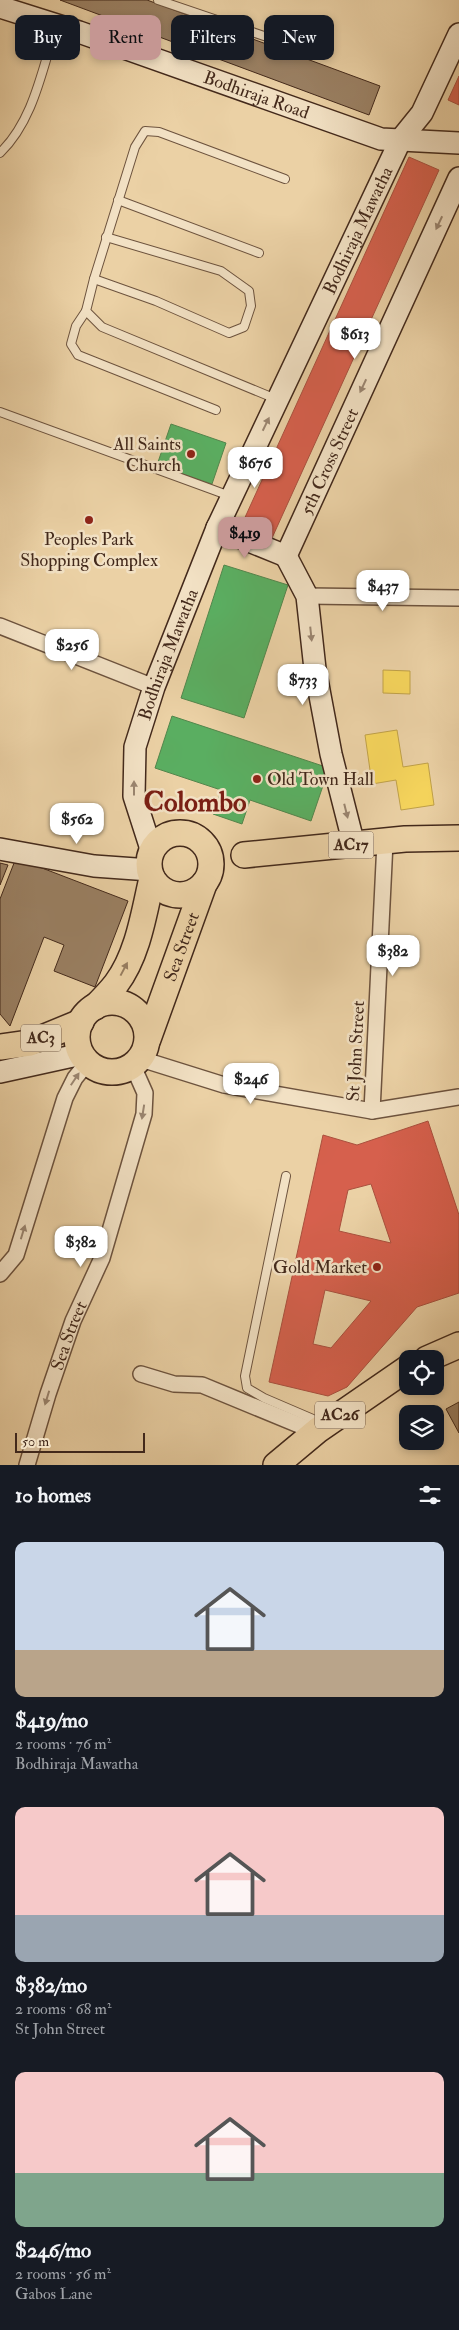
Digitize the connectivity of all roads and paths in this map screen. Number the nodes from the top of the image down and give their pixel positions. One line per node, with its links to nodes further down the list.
1 (0, 0): 3 (street)
2 (158, 0): 7 (lane)
3 (0, 8): 4 (street, Bodhiraja Road)
4 (23, 15)
5 (80, 33): 9 (street, Bodhiraja Road)
6 (459, 34): 9 (street, Bodhiraja Mawatha)
7 (264, 36)
8 (46, 60): 11 (lane)
9 (401, 140): 10 (street, Bodhiraja Road); 19 (street, Bodhiraja Mawatha)
10 (459, 143)
11 (0, 152)
12 (459, 178): 24 (street, 5th Cross Street, one-way to 24)
13 (285, 179): 14 (lane)
14 (118, 200): 15 (lane); 16 (lane)
15 (106, 237): 17 (lane); 17 (lane)
16 (259, 253)
17 (94, 279): 18 (lane)
18 (86, 311): 19 (lane); 20 (lane)
19 (278, 400): 22 (street, Bodhiraja Mawatha, one-way to 19)
20 (216, 410)
21 (0, 412): 22 (lane)
22 (232, 496): 23 (street, Bodhiraja Mawatha)
23 (217, 528): 24 (street); 28 (street, Bodhiraja Mawatha)
24 (286, 556): 25 (street)
25 (307, 596): 26 (street); 31 (street, one-way to 31)
26 (459, 598)
27 (0, 626): 28 (street)
28 (154, 688): 33 (street, Bodhiraja Mawatha, one-way to 28)
29 (459, 838): 30 (main road, AC17)
30 (385, 842): 31 (main road, AC17); 41 (street, St John Street)
31 (354, 845): 34 (main road, AC17)
32 (0, 849): 33 (street)
33 (151, 866): 34 (main road); 34 (main road); 35 (main road, one-way to 33)
34 (207, 867): 37 (main road, Sea Street)
35 (88, 1015): 36 (main road, AC3); 37 (main road); 38 (main road)
36 (0, 1047)
37 (140, 1054): 38 (main road); 41 (street); 49 (street, Sea Street, one-way to 49)
38 (85, 1058): 39 (street); 43 (street, one-way to 38)
39 (0, 1072)
40 (459, 1098): 41 (street)
41 (372, 1111)
42 (286, 1176): 48 (lane)
43 (0, 1274)
44 (459, 1345): 45 (main road)
45 (444, 1352)
46 (141, 1374): 48 (street)
47 (399, 1374): 48 (main road, AC26)
48 (322, 1428): 50 (main road, AC26)
49 (27, 1465)
50 (276, 1465)

